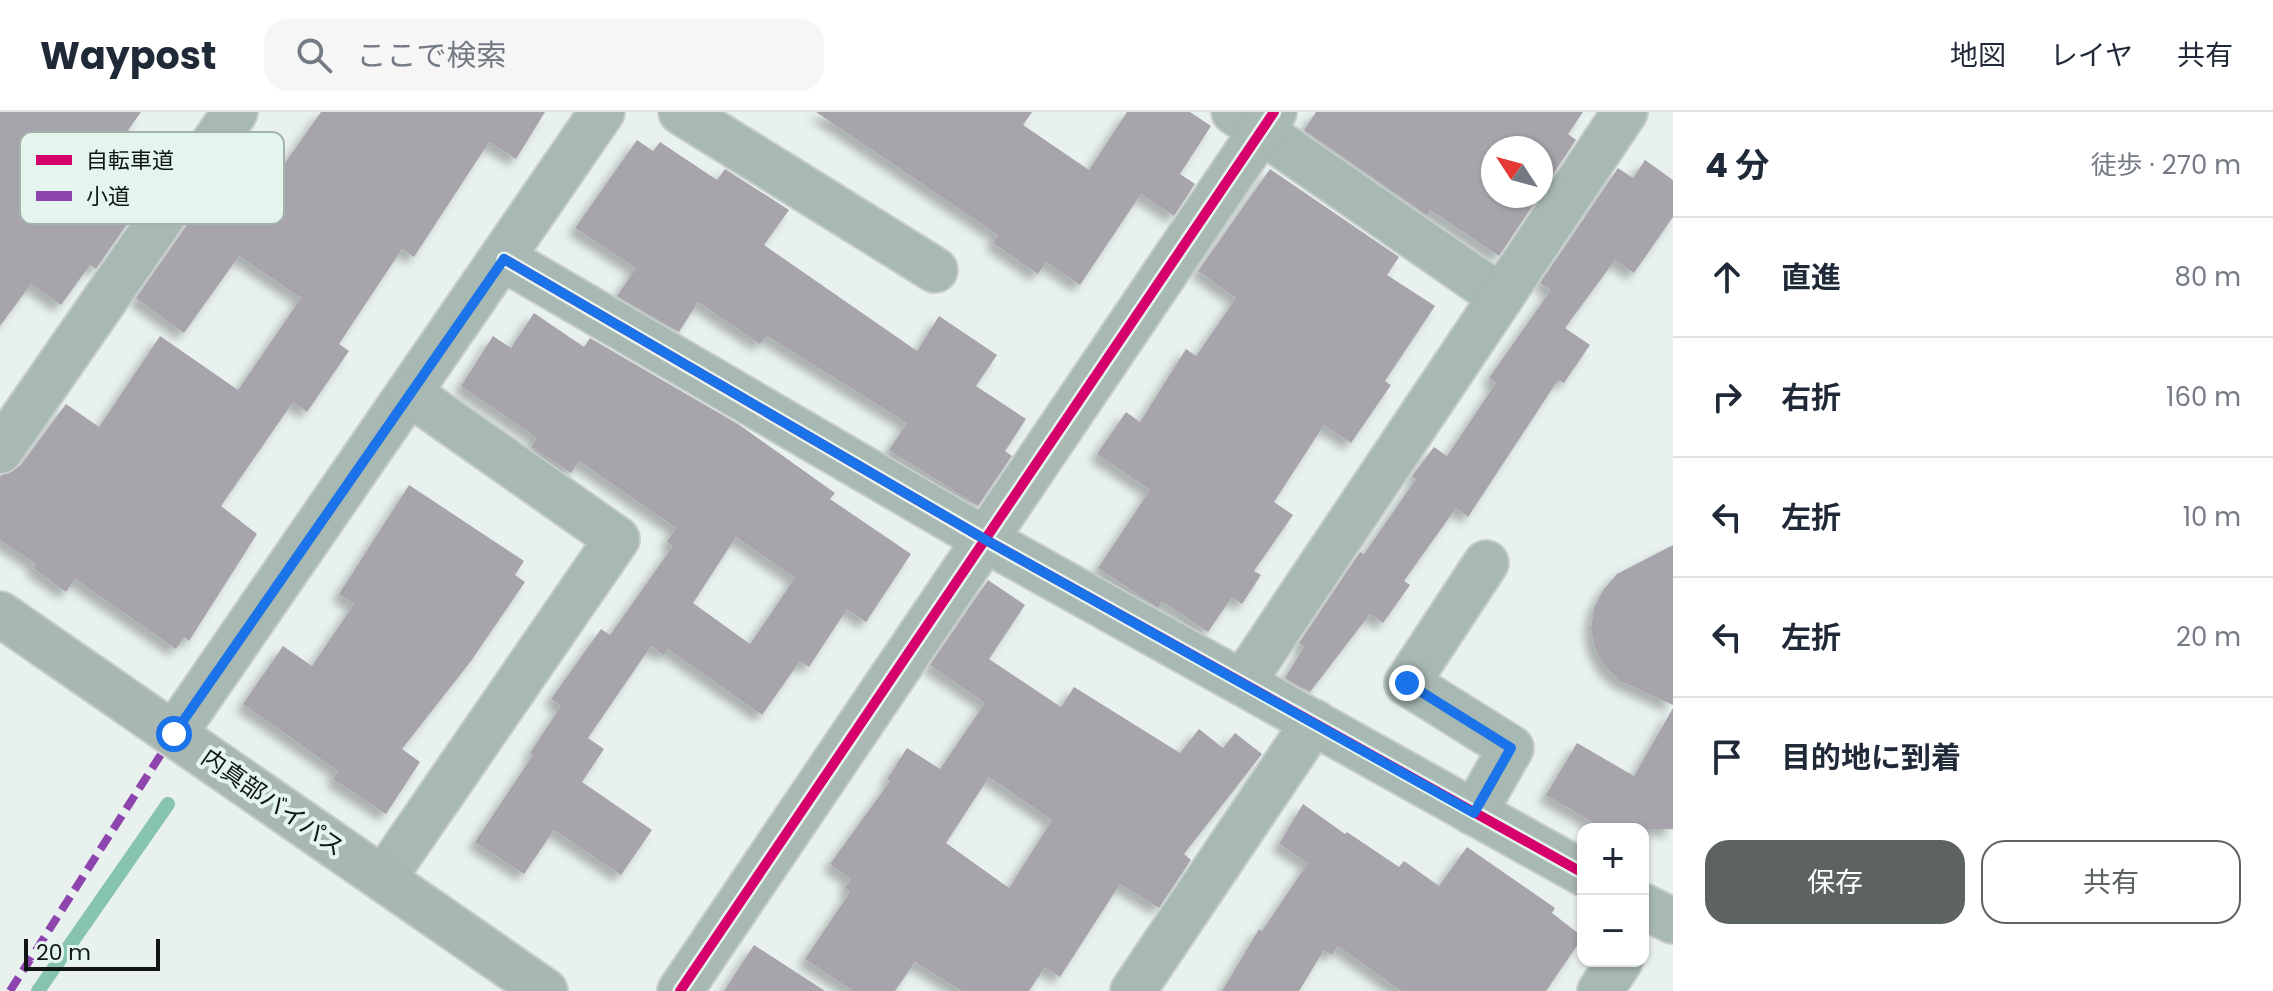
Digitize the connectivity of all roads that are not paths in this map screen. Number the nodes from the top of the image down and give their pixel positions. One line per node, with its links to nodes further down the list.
1 (235, 112): 6 (street)
2 (602, 112): 8 (street)
3 (681, 112): 9 (street)
4 (1625, 112): 10 (street)
5 (1257, 118): 10 (street); 13 (street)
6 (221, 132)
7 (157, 224): 12 (street)
8 (504, 259): 11 (street); 13 (street)
9 (935, 270)
10 (1501, 297): 16 (street)
11 (409, 393): 18 (street); 21 (street)
12 (0, 451)
13 (986, 540): 16 (street); 24 (street)
14 (1486, 563): 19 (street)
15 (0, 614): 18 (highway, 内真部バイパス)
16 (1243, 682): 17 (street)
17 (1314, 722): 19 (street); 25 (street)
18 (174, 734): 21 (highway, 内真部バイパス)
19 (1474, 813): 20 (street)
20 (1577, 870)
21 (383, 879): 23 (highway, 内真部バイパス)
22 (1616, 967): 26 (street)
23 (545, 991)
24 (680, 991)
25 (1133, 991)
26 (1600, 991)

